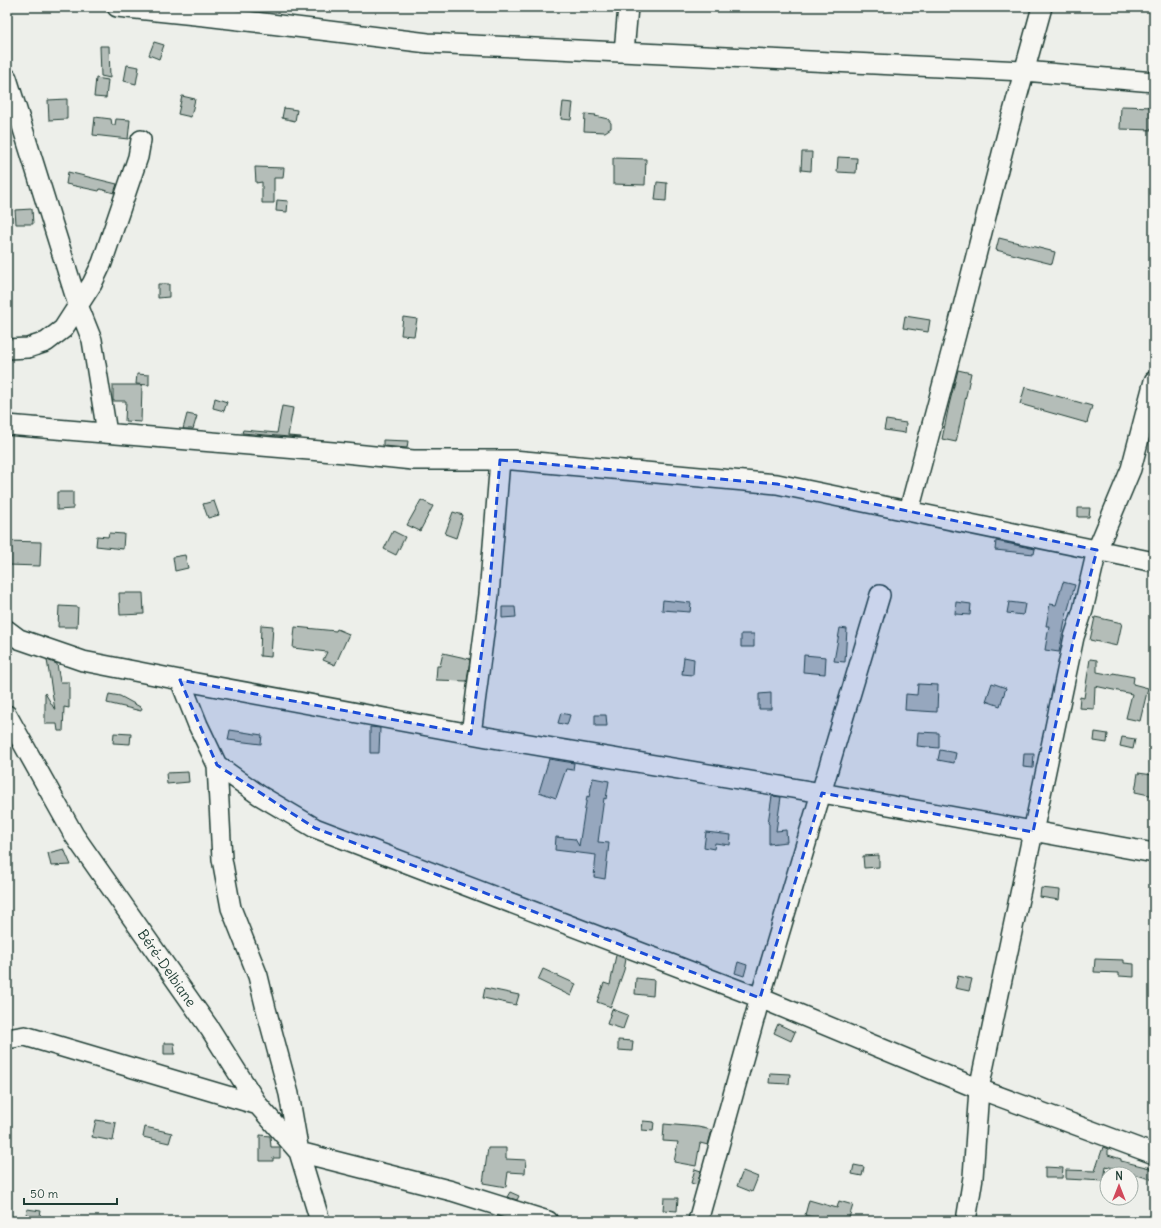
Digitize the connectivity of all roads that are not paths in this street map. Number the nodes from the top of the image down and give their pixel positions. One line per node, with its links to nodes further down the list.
1 (117, 7): 4 (street)
2 (628, 7): 4 (street)
3 (1042, 7): 5 (street)
4 (624, 52): 5 (street)
5 (1024, 72): 7 (street); 15 (street)
6 (7, 78): 9 (street)
7 (1154, 82)
8 (142, 140): 9 (street)
9 (78, 305): 10 (street); 13 (street)
10 (7, 349)
11 (1154, 381): 16 (street)
12 (7, 425): 13 (street)
13 (107, 433): 14 (street)
14 (500, 460): 15 (street); 22 (street)
15 (909, 511): 16 (street)
16 (1097, 550): 17 (street); 25 (street)
17 (1154, 562)
18 (880, 594): 24 (street)
19 (7, 630): 20 (street)
20 (180, 680): 22 (street); 23 (street)
21 (7, 716): 30 (street, Béré-Delbiane)
22 (471, 734): 24 (street)
23 (217, 765): 27 (street); 31 (street)
24 (822, 793): 25 (street); 27 (street)
25 (1033, 832): 26 (street); 29 (street)
26 (1154, 853)
27 (760, 998): 29 (street); 35 (street)
28 (7, 1038): 30 (street)
29 (979, 1089): 32 (street); 36 (street)
30 (258, 1105): 31 (street, Béré-Delbiane)
31 (299, 1152): 33 (street, Béré-Delbiane); 34 (street)
32 (1154, 1154)
33 (320, 1221)
34 (548, 1221)
35 (698, 1221)
36 (966, 1221)

